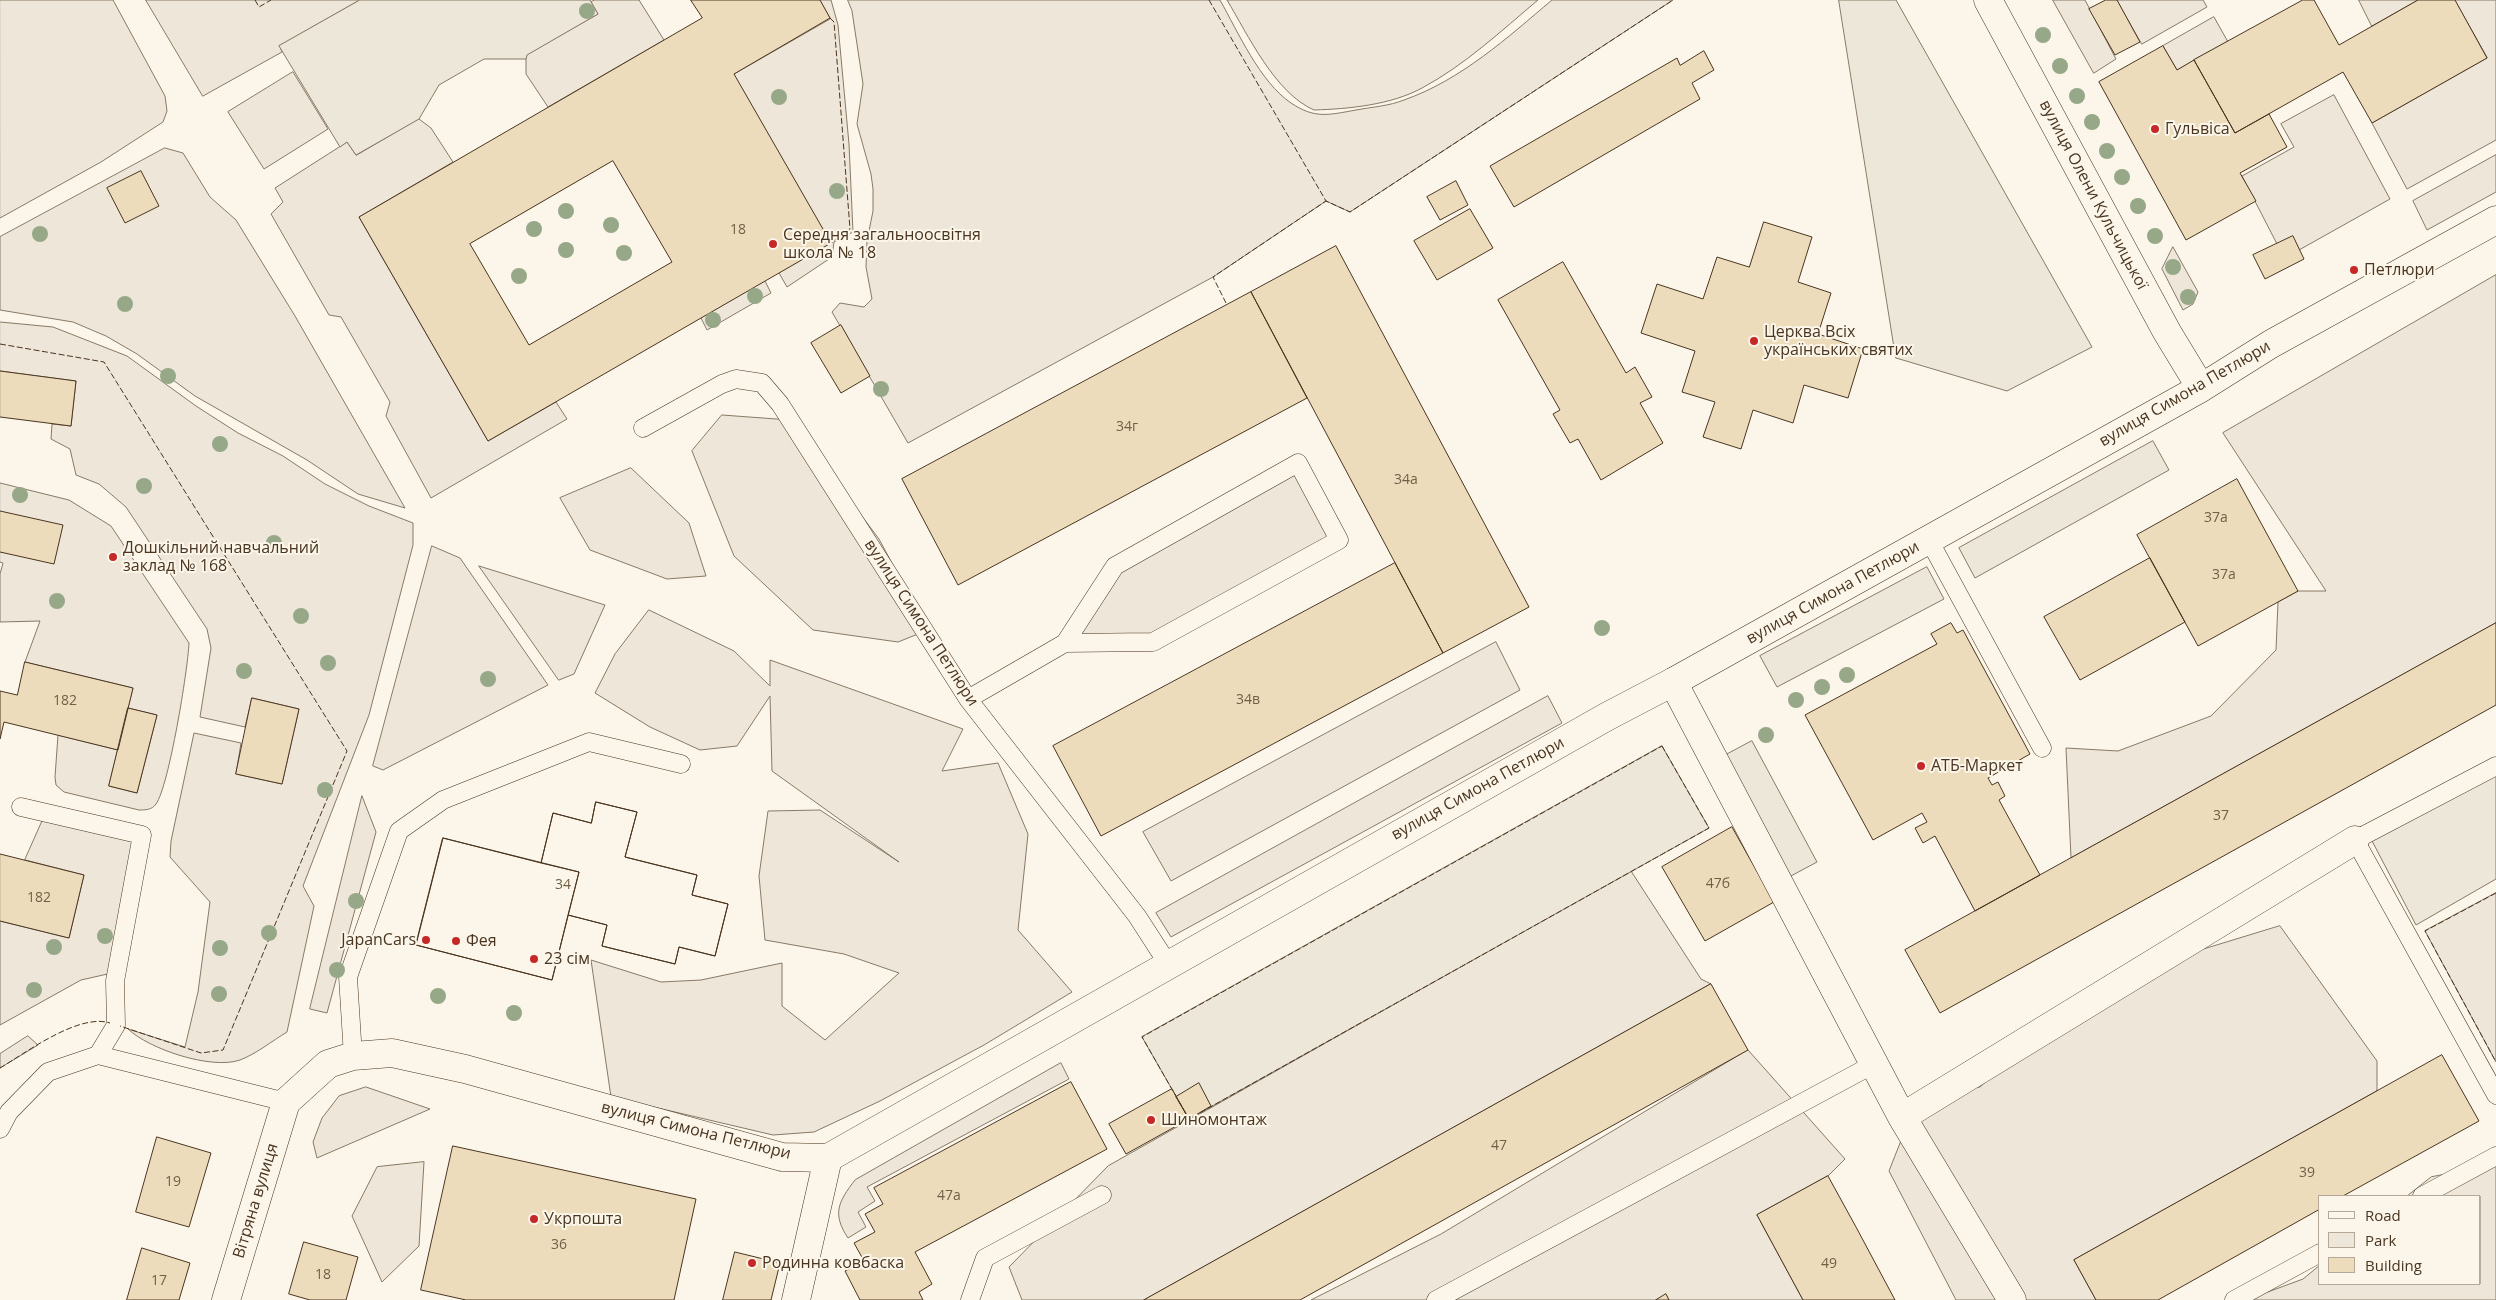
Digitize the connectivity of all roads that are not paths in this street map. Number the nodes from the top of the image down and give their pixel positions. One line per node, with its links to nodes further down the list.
1 (1988, 0): 3 (street, вулиця Олени Кульчицької)
2 (2496, 220): 3 (street, вулиця Симона Петлюри)
3 (2201, 388): 5 (street, вулиця Симона Петлюри)
4 (643, 428): 8 (lane, вулиця Симона Петлюри)
5 (1929, 540): 7 (street, вулиця Симона Петлюри); 9 (lane)
6 (1065, 643): 6 (lane); 8 (lane)
7 (1673, 682): 14 (street, вулиця Симона Петлюри); 17 (street)
8 (968, 699): 14 (lane, вулиця Симона Петлюри)
9 (2042, 748)
10 (682, 764): 16 (lane)
11 (2496, 766): 13 (lane)
12 (21, 807): 15 (lane)
13 (2355, 840): 18 (lane); 20 (street)
14 (1168, 964): 23 (street, вулиця Симона Петлюри)
15 (98, 1055): 19 (lane); 21 (lane)
16 (353, 1056): 19 (street, вулиця Симона Петлюри); 23 (street, вулиця Симона Петлюри)
17 (1874, 1064): 20 (street); 30 (lane)
18 (2496, 1095)
19 (286, 1102): 27 (street, Вітряна вулиця)
20 (1902, 1117): 31 (street)
21 (0, 1129)
22 (2496, 1156): 25 (lane)
23 (828, 1158): 28 (street)
24 (1102, 1195): 29 (lane)
25 (2424, 1195)
26 (2318, 1254): 32 (lane)
27 (226, 1300)
28 (796, 1300)
29 (970, 1300)
30 (1436, 1300)
31 (2012, 1300)
32 (2234, 1300)

